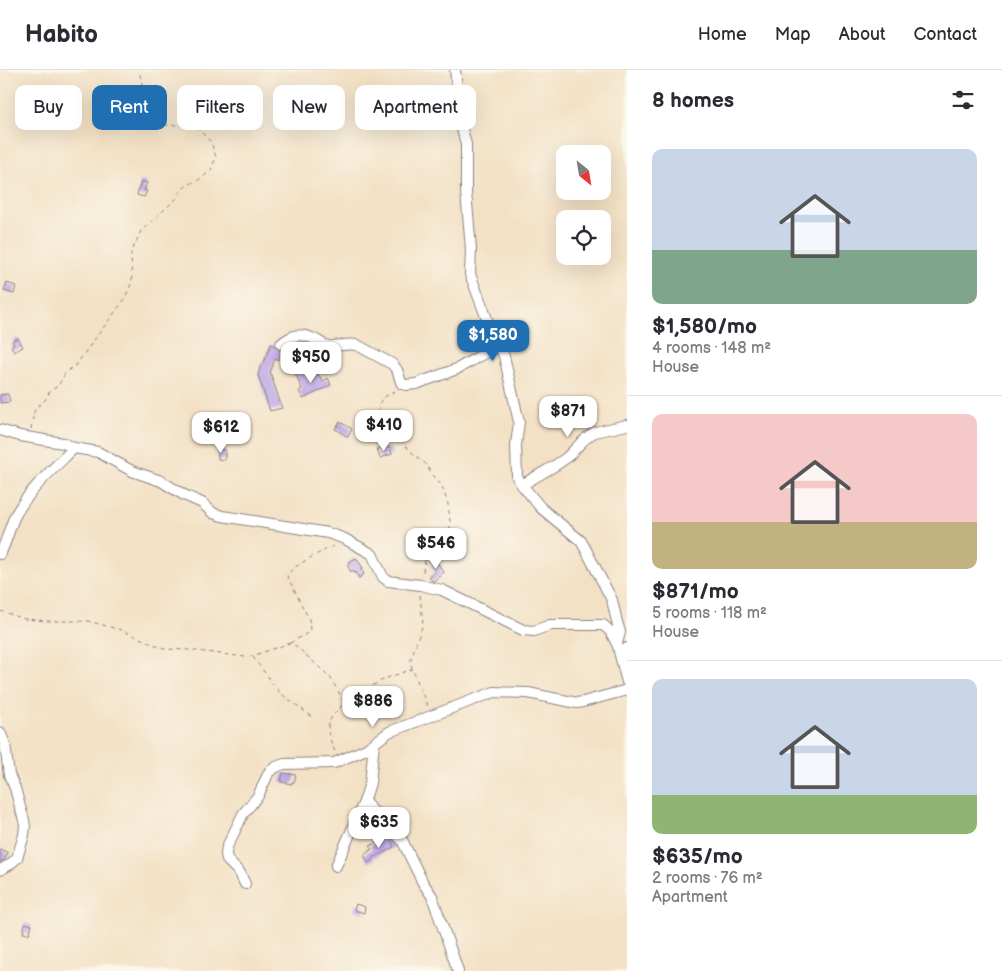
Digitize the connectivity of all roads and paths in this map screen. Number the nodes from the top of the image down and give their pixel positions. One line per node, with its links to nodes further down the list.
1 (139, 70): 8 (path)
2 (455, 70): 4 (street)
3 (281, 344): 5 (street)
4 (499, 345): 5 (street); 10 (street)
5 (402, 384): 13 (path)
6 (627, 425): 10 (street)
7 (0, 430): 8 (street)
8 (30, 437): 9 (street)
9 (74, 448): 11 (street); 12 (street)
10 (522, 485): 15 (street)
11 (345, 539): 13 (street); 17 (path)
12 (0, 554)
13 (420, 584): 16 (street); 20 (path)
14 (0, 612): 19 (path)
15 (617, 622): 16 (street); 18 (street)
16 (603, 624): 18 (street)
17 (290, 643): 19 (path); 23 (path)
18 (622, 646): 21 (street)
19 (252, 656): 24 (path)
20 (412, 670): 23 (path); 25 (path)
21 (627, 682)
22 (627, 690): 25 (street)
23 (345, 703): 28 (path)
24 (310, 716)
25 (429, 718): 27 (street)
26 (0, 732): 31 (street)
27 (374, 744): 28 (street); 29 (street)
28 (339, 761): 32 (street)
29 (364, 802): 30 (street); 33 (street)
30 (336, 866)
31 (0, 870)
32 (245, 884)
33 (458, 971)

